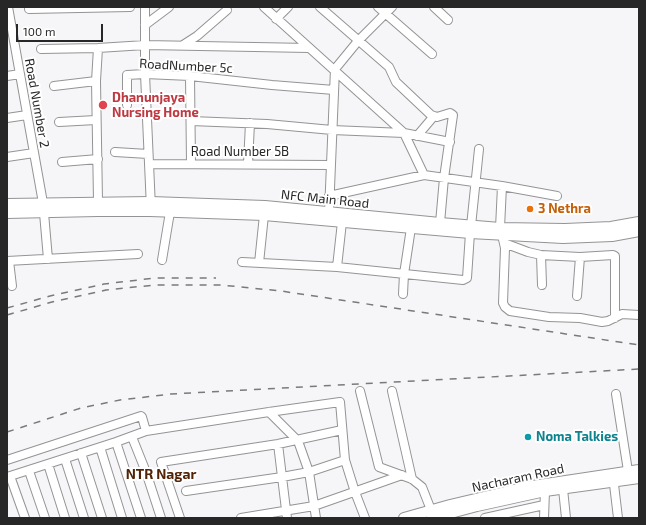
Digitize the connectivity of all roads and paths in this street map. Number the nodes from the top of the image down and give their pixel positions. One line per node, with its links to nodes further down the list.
1 (8, 7): 19 (street, Road Number 2)
2 (130, 7): 11 (street)
3 (144, 7): 17 (street)
4 (169, 7): 17 (street)
5 (264, 7): 15 (street)
6 (288, 7): 15 (street)
7 (320, 7): 18 (street)
8 (378, 7): 14 (street)
9 (392, 7): 14 (street)
10 (434, 7): 16 (street)
11 (53, 8): 12 (street)
12 (29, 9)
13 (227, 10): 21 (street)
14 (386, 14): 18 (street); 25 (street)
15 (276, 18): 23 (street)
16 (448, 20)
17 (144, 25): 20 (street)
18 (358, 42): 26 (street); 36 (street)
19 (11, 45): 27 (street, Road Number 2)
20 (145, 45): 21 (street); 22 (street); 28 (street)
21 (183, 45): 23 (street)
22 (98, 48): 24 (street); 31 (street)
23 (309, 48): 26 (street)
24 (40, 49)
25 (432, 54)
26 (335, 69): 33 (street); 43 (street)
27 (20, 74): 29 (street); 35 (street, Road Number 2)
28 (145, 74): 30 (street, RoadNumber 5c); 34 (street, RoadNumber 5c); 49 (street)
29 (7, 76)
30 (190, 76): 33 (street, RoadNumber 5c); 39 (street)
31 (96, 81): 32 (street); 38 (street)
32 (54, 86)
33 (334, 90): 42 (street)
34 (127, 105)
35 (27, 115): 37 (street); 48 (street, Road Number 2)
36 (434, 116): 44 (street); 45 (street)
37 (7, 118)
38 (96, 120): 40 (street); 51 (street)
39 (191, 121): 41 (street); 54 (street)
40 (59, 122)
41 (250, 123): 42 (street); 55 (street)
42 (332, 130): 43 (street); 56 (street)
43 (404, 133): 44 (street); 57 (street)
44 (417, 136): 45 (street)
45 (450, 142): 58 (street)
46 (479, 149): 59 (street)
47 (115, 152): 49 (street)
48 (34, 153): 50 (street); 66 (street, Road Number 2)
49 (148, 154): 53 (street)
50 (7, 157)
51 (98, 159): 52 (street); 63 (street)
52 (62, 162)
53 (149, 164): 54 (street, Road Number 5B); 65 (street)
54 (191, 164): 55 (street, Road Number 5B)
55 (248, 164): 56 (street, Road Number 5B)
56 (331, 165): 61 (street)
57 (424, 175): 58 (street); 61 (street)
58 (444, 178): 59 (street); 74 (street)
59 (475, 183): 60 (street); 76 (street)
60 (502, 186): 62 (street); 78 (street)
61 (329, 196): 68 (street)
62 (557, 196)
63 (98, 201): 65 (main road, NFC Main Road); 66 (main road, NFC Main Road)
64 (7, 204): 66 (main road, NFC Main Road)
65 (151, 206): 66 (main road, NFC Main Road); 67 (main road, NFC Main Road); 68 (main road, NFC Main Road)
66 (44, 208): 69 (main road, NFC Main Road); 82 (street, Road Number 2)
67 (170, 212): 70 (main road, NFC Main Road); 83 (street)
68 (329, 212): 71 (main road, NFC Main Road)
69 (7, 213)
70 (264, 215): 72 (main road, NFC Main Road); 86 (street)
71 (368, 220): 72 (main road, NFC Main Road); 74 (main road, NFC Main Road); 75 (main road, NFC Main Road)
72 (342, 222): 87 (street)
73 (639, 222): 78 (main road, NFC Main Road)
74 (440, 223): 76 (main road, NFC Main Road)
75 (411, 228): 76 (main road, NFC Main Road); 88 (street)
76 (470, 229): 78 (main road, NFC Main Road); 88 (street)
77 (639, 231): 78 (main road, NFC Main Road)
78 (502, 235): 80 (street); 94 (street)
79 (138, 254): 82 (street)
80 (541, 255): 81 (street); 89 (street)
81 (580, 257): 92 (street); 94 (street)
82 (48, 259): 84 (street)
83 (162, 260)
84 (8, 261): 90 (street)
85 (242, 262): 86 (street)
86 (259, 263): 87 (street)
87 (337, 268): 88 (street)
88 (404, 274): 91 (street)
89 (542, 285)
90 (12, 286)
91 (403, 294)
92 (577, 296)
93 (639, 315): 94 (street)
94 (614, 318)
95 (360, 391): 115 (street)
96 (392, 391): 120 (street)
97 (616, 394): 113 (street)
98 (269, 412): 99 (street); 100 (street); 102 (street)
99 (342, 430): 102 (street); 109 (street)
100 (146, 431): 101 (street); 108 (street)
101 (132, 437): 103 (street); 137 (street)
102 (298, 440): 104 (street); 114 (street)
103 (116, 442): 105 (street); 136 (street)
104 (278, 444): 117 (street); 138 (street)
105 (100, 447): 106 (street); 135 (street)
106 (81, 453): 107 (street); 134 (street)
107 (66, 458): 110 (street); 133 (street)
108 (7, 460)
109 (345, 460): 114 (street); 124 (street)
110 (48, 464): 112 (street); 132 (street)
111 (639, 470): 113 (main road, Nacharam Road)
112 (29, 471): 116 (street); 131 (street)
113 (628, 471): 118 (main road, Nacharam Road)
114 (309, 472): 117 (street); 127 (street)
115 (402, 475): 120 (street); 124 (street)
116 (8, 476): 130 (street)
117 (282, 477): 122 (street); 129 (street)
118 (613, 478): 119 (main road, Nacharam Road); 121 (main road, Nacharam Road); 128 (main road, Nacharam Road); 146 (street)
119 (639, 478)
120 (412, 479): 128 (street)
121 (563, 489): 123 (main road, Nacharam Road); 145 (street)
122 (186, 491)
123 (545, 491): 125 (main road, Nacharam Road); 126 (street)
124 (355, 492): 127 (street); 141 (street)
125 (490, 503): 128 (main road, Nacharam Road); 143 (street)
126 (544, 505): 143 (street); 144 (street)
127 (314, 506): 129 (street); 140 (street)
128 (431, 514): 142 (main road, Nacharam Road)
129 (287, 515): 139 (street)
130 (25, 518)
131 (45, 518)
132 (65, 518)
133 (84, 518)
134 (102, 518)
135 (122, 518)
136 (141, 518)
137 (161, 518)
138 (180, 518)
139 (241, 518)
140 (316, 518)
141 (365, 518)
142 (404, 518)
143 (483, 518)
144 (544, 518)
145 (566, 518)
146 (618, 518)

